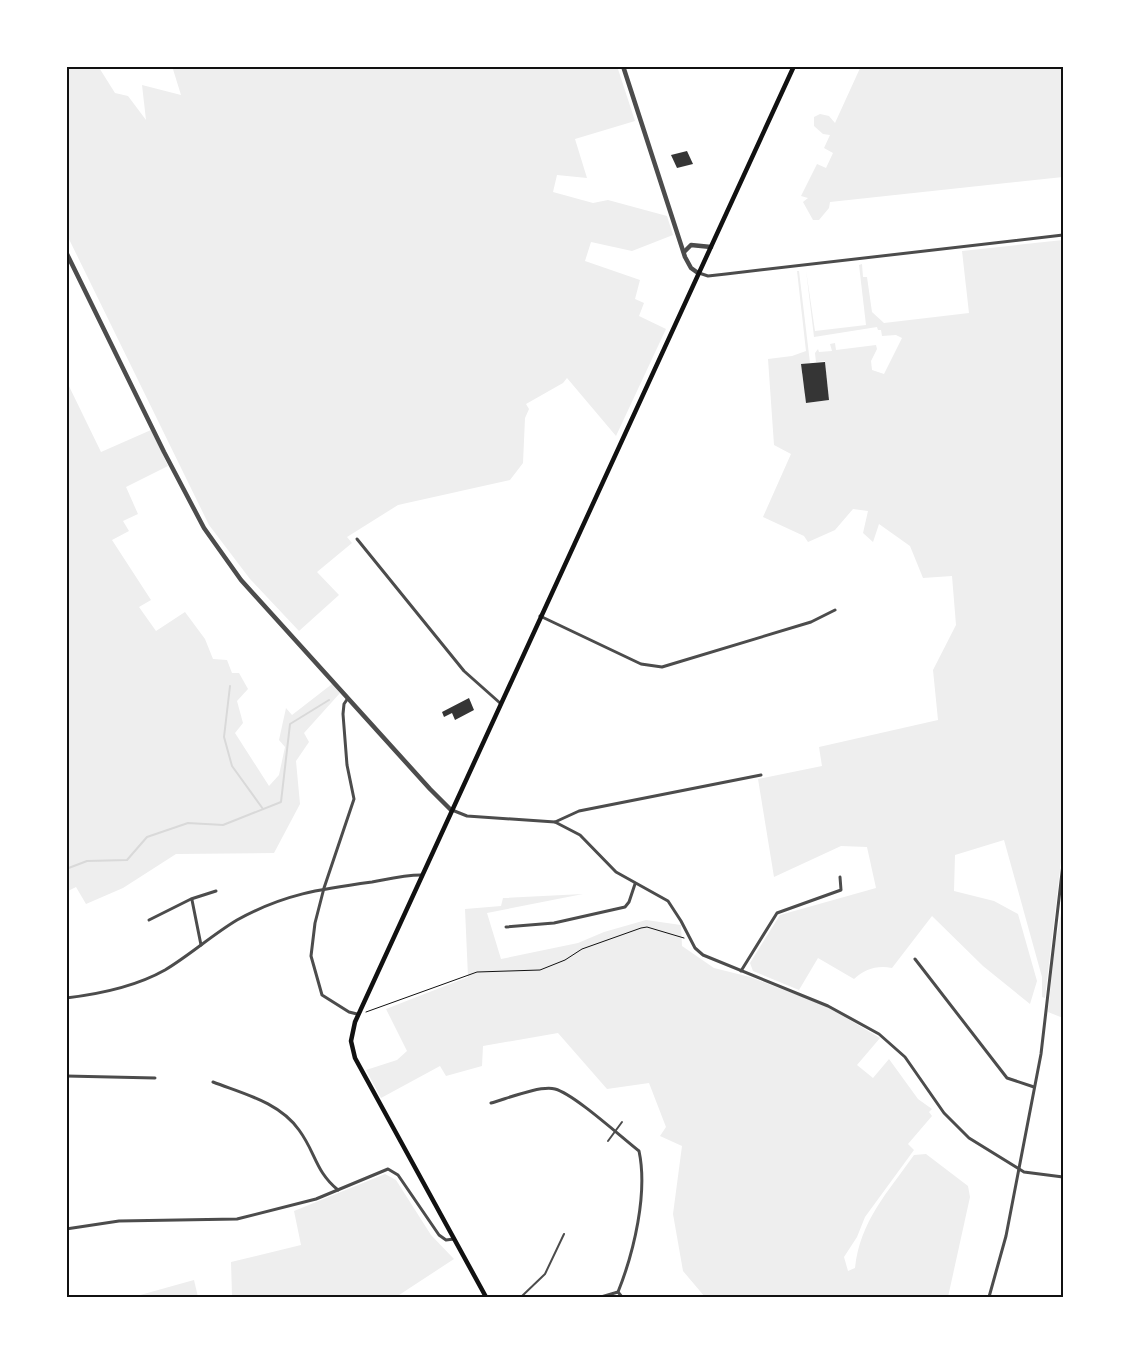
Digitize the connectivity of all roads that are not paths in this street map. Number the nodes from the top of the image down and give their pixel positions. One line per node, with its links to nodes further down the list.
1 (623, 66): 4 (street)
2 (794, 66): 6 (main road)
3 (1063, 235): 9 (street)
4 (680, 236): 5 (street); 8 (street)
5 (691, 245): 6 (street); 8 (street)
6 (711, 247): 9 (main road)
7 (67, 254): 13 (street)
8 (684, 254): 9 (street)
9 (698, 273): 12 (main road)
10 (357, 539): 14 (street)
11 (835, 610): 12 (street)
12 (540, 616): 14 (main road)
13 (348, 698): 16 (street); 22 (street)
14 (500, 703): 16 (main road)
15 (761, 775): 17 (street)
16 (452, 810): 17 (street); 19 (main road)
17 (555, 822): 21 (street)
18 (1063, 864): 35 (street)
19 (421, 875): 22 (street); 31 (main road)
20 (840, 877): 29 (street)
21 (635, 884): 26 (street); 29 (street)
22 (324, 888): 27 (street); 31 (street)
23 (216, 891): 24 (street)
24 (192, 899): 25 (street); 27 (street)
25 (149, 920)
26 (506, 927)
27 (201, 946): 30 (street)
28 (915, 959): 35 (street)
29 (741, 971): 40 (street)
30 (66, 998)
31 (357, 1014): 45 (main road)
32 (66, 1076): 33 (street)
33 (155, 1078)
34 (213, 1082): 42 (street)
35 (1034, 1087): 40 (street)
36 (491, 1103): 38 (street)
37 (622, 1122): 38 (lane)
38 (614, 1131): 39 (lane); 46 (street)
39 (608, 1140)
40 (1017, 1169): 41 (street); 51 (street)
41 (1063, 1177)
42 (338, 1190): 43 (street); 45 (street)
43 (66, 1229)
44 (564, 1234): 48 (lane)
45 (454, 1239): 47 (main road)
46 (618, 1292): 49 (street); 50 (street)
47 (486, 1297)
48 (521, 1297)
49 (601, 1297)
50 (622, 1297)
51 (989, 1297)

